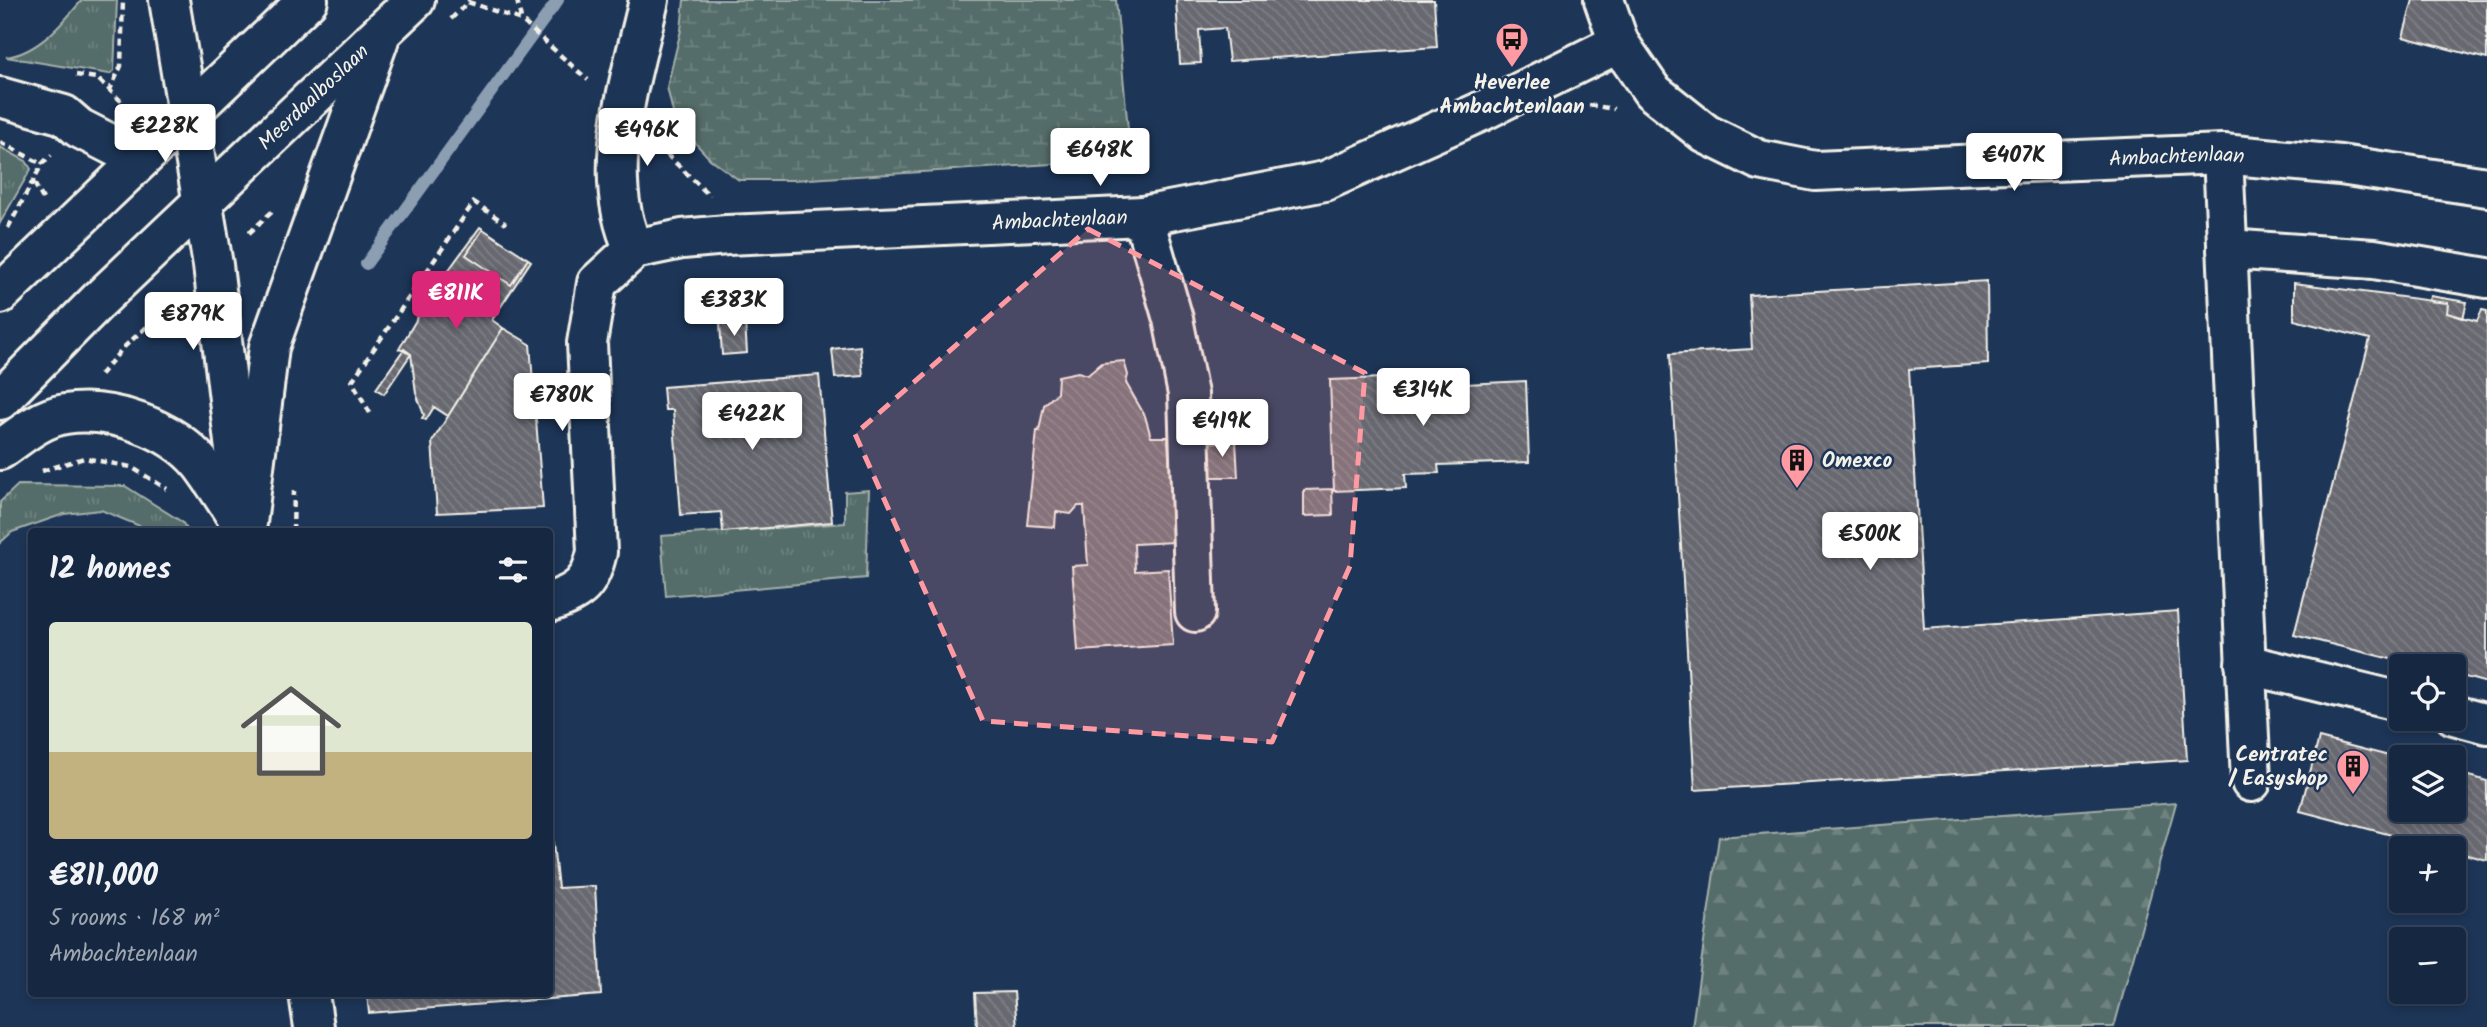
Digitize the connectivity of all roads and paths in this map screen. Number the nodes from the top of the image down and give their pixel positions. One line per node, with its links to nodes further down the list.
1 (124, 0): 14 (path)
2 (169, 0): 17 (main road)
3 (308, 0): 17 (main road)
4 (415, 0): 10 (main road, Meerdaalboslaan)
5 (517, 0): 9 (path)
6 (649, 0): 27 (main road)
7 (1604, 0): 12 (main road, Ambachtenlaan)
8 (468, 2): 9 (path)
9 (521, 20): 11 (path)
10 (382, 34): 21 (main road, Meerdaalboslaan); 39 (main road)
11 (541, 36)
12 (1619, 43): 19 (main road, Ambachtenlaan); 23 (main road, Ambachtenlaan)
13 (0, 97): 17 (main road)
14 (130, 103)
15 (1583, 106): 16 (path)
16 (1620, 110)
17 (187, 115): 21 (main road); 30 (main road)
18 (0, 142): 25 (path)
19 (2223, 155): 20 (main road, Ambachtenlaan); 28 (main road)
20 (2487, 187)
21 (202, 203): 33 (main road, Meerdaalboslaan); 40 (main road)
22 (280, 204): 26 (path)
23 (1143, 216): 27 (main road, Ambachtenlaan); 42 (main road)
24 (506, 224): 34 (path)
25 (0, 237)
26 (242, 240)
27 (634, 249): 41 (main road)
28 (2227, 249): 29 (main road); 43 (main road)
29 (2487, 278)
30 (0, 295)
31 (161, 313): 32 (path)
32 (95, 382)
33 (0, 400)
34 (370, 413)
35 (0, 450): 38 (main road)
36 (84, 458): 37 (path)
37 (178, 496)
38 (243, 528)
39 (246, 528)
40 (246, 528)
41 (553, 601)
42 (1195, 612)
43 (2245, 664): 44 (main road); 47 (main road)
44 (2389, 699)
45 (2466, 718): 46 (main road)
46 (2487, 724)
47 (2251, 782)
48 (309, 997): 49 (main road)
49 (314, 1027)

